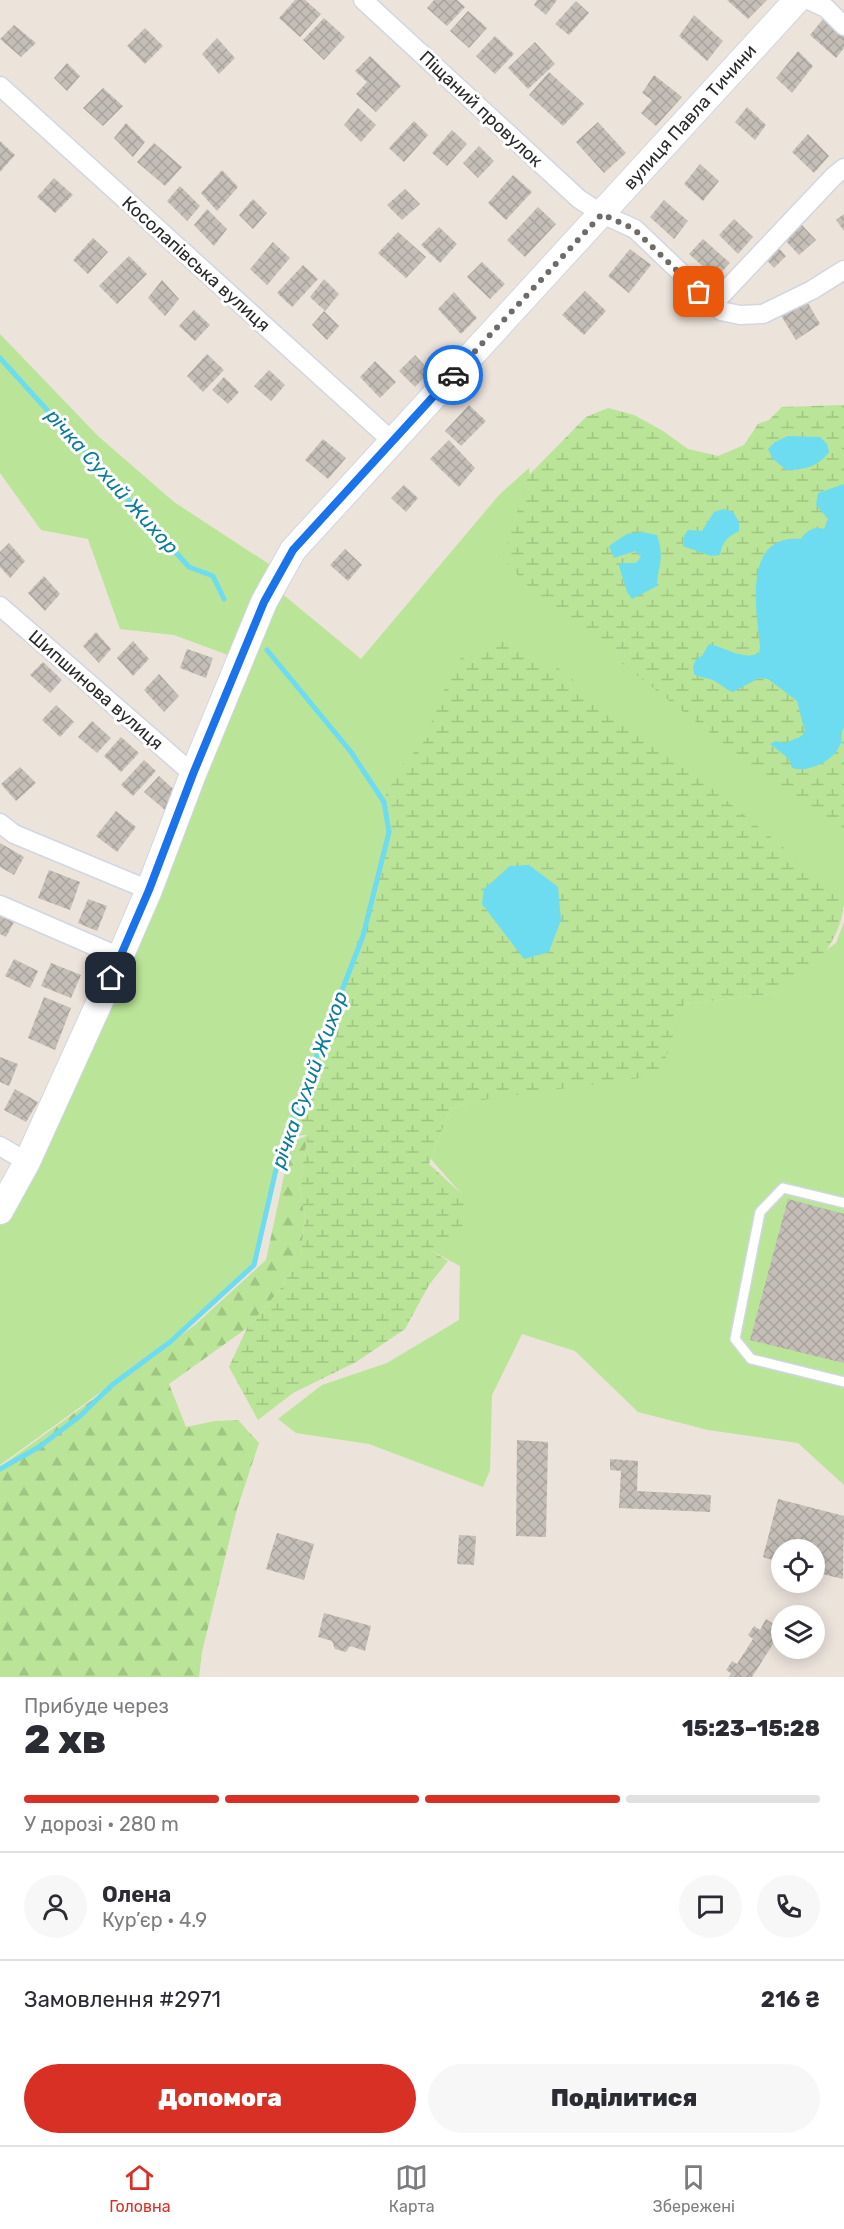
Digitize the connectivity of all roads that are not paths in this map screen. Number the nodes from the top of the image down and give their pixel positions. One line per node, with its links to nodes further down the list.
1 (363, 0): 7 (street, Піщаний провулок)
2 (797, 0): 7 (main road, вулиця Павла Тичини)
3 (809, 0): 4 (street)
4 (844, 26)
5 (0, 86): 10 (street, Косолапівська вулиця)
6 (844, 168): 9 (street)
7 (602, 214): 9 (street, Піщаний провулок); 10 (main road, вулиця Павла Тичини)
8 (844, 270): 9 (street)
9 (713, 304)
10 (392, 441): 12 (main road, вулиця Павла Тичини)
11 (0, 606): 12 (street, Шипшинова вулиця)
12 (193, 774): 14 (main road, вулиця Павла Тичини)
13 (0, 823): 14 (street)
14 (149, 890): 16 (main road, вулиця Павла Тичини)
15 (0, 905): 16 (street)
16 (120, 957): 18 (main road, вулиця Павла Тичини)
17 (0, 1146): 18 (street)
18 (27, 1162): 20 (main road, вулиця Павла Тичини)
19 (844, 1203): 21 (lane)
20 (0, 1211)
21 (844, 1382)

